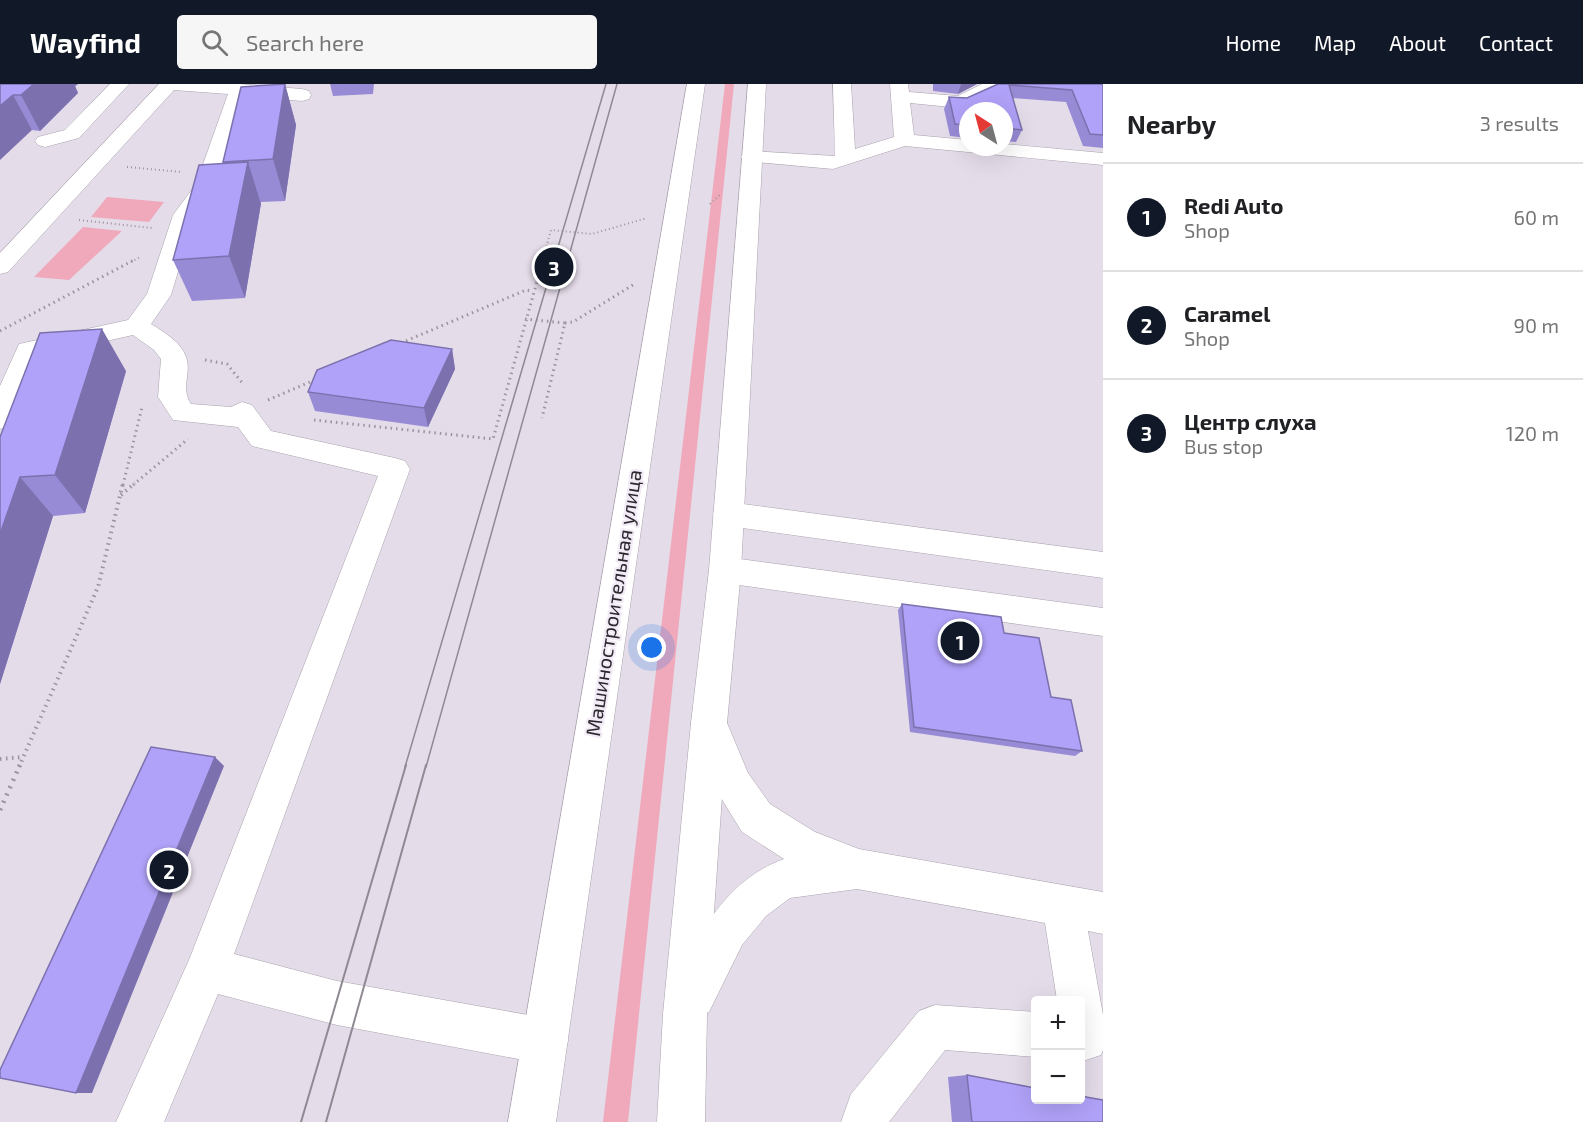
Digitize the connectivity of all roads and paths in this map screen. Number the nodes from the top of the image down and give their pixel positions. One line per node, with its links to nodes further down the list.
1 (120, 84): 12 (main road)
2 (171, 84): 7 (main road); 18 (main road)
3 (696, 84): 57 (main road, Машиностроительная улица)
4 (757, 84): 15 (main road)
5 (842, 84): 16 (main road)
6 (997, 84): 9 (main road)
7 (239, 90): 8 (main road); 19 (main road)
8 (302, 90): 10 (main road)
9 (900, 91): 11 (main road)
10 (318, 109)
11 (904, 140): 13 (main road); 16 (main road)
12 (45, 141)
13 (959, 145)
14 (1013, 150): 17 (main road)
15 (752, 158): 16 (main road); 42 (main road)
16 (845, 159)
17 (1103, 159)
18 (96, 164): 19 (path); 22 (main road)
19 (210, 174): 24 (main road)
20 (723, 192): 21 (path)
21 (711, 204)
22 (47, 216): 24 (path); 25 (main road)
23 (647, 228): 27 (path)
24 (178, 234): 30 (main road); 31 (path)
25 (0, 267)
26 (637, 282): 29 (path)
27 (533, 291): 28 (path); 32 (path)
28 (525, 319): 29 (path); 40 (path)
29 (565, 323): 38 (path)
30 (136, 327): 33 (main road); 34 (main road)
31 (0, 331)
32 (398, 345)
33 (174, 358): 36 (main road); 37 (path)
34 (11, 361): 39 (main road)
35 (323, 376): 37 (path)
36 (172, 397): 37 (main road); 41 (path)
37 (241, 412): 41 (path); 53 (main road)
38 (542, 418)
39 (0, 419)
40 (310, 419)
41 (121, 495): 47 (path)
42 (728, 514): 43 (main road); 44 (main road)
43 (1103, 565)
44 (725, 570): 45 (main road); 46 (main road)
45 (1103, 622)
46 (709, 723): 50 (main road); 55 (main road)
47 (23, 757): 48 (path); 49 (path)
48 (0, 759)
49 (0, 810)
50 (859, 869): 51 (main road); 55 (main road)
51 (1063, 906): 52 (main road); 54 (main road)
52 (1103, 913)
53 (207, 969): 57 (main road); 58 (main road)
54 (1078, 996)
55 (685, 1014): 60 (main road)
56 (1031, 1035): 61 (main road)
57 (545, 1041): 59 (main road, Машиностроительная улица)
58 (140, 1122)
59 (532, 1122)
60 (681, 1122)
61 (865, 1122)

